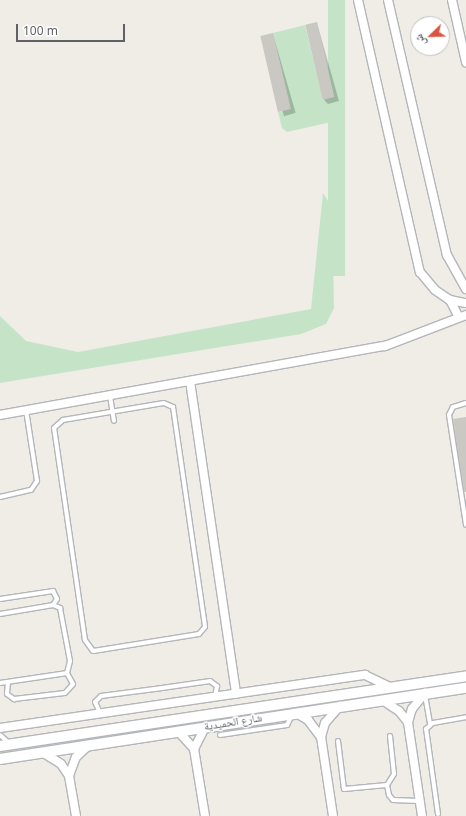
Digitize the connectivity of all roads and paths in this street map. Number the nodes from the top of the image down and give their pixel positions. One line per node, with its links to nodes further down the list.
1 (358, 0): 6 (street)
2 (388, 0): 5 (street)
3 (452, 0): 4 (street)
4 (466, 62)
5 (466, 289)
6 (450, 300): 7 (street); 9 (street)
7 (466, 303)
8 (466, 310): 9 (street)
9 (462, 316): 10 (street)
10 (190, 382): 11 (street); 30 (street)
11 (110, 396): 13 (street); 14 (lane)
12 (466, 403): 18 (lane)
13 (26, 410): 15 (street); 17 (lane)
14 (113, 412): 14 (lane); 16 (lane)
15 (0, 415)
16 (114, 421)
17 (0, 497)
18 (465, 510): 19 (lane)
19 (466, 525)
20 (0, 599): 21 (lane)
21 (54, 604): 22 (lane); 23 (lane)
22 (0, 614)
23 (67, 673): 25 (lane); 25 (lane)
24 (465, 675): 27 (street, شارع الحميدية)
25 (8, 682): 26 (lane)
26 (0, 683)
27 (388, 686): 30 (street); 47 (street, شارع الحميدية)
28 (466, 688): 29 (street, شارع الحميدية)
29 (425, 693): 32 (street, شارع الحميدية); 37 (street); 38 (lane)
30 (236, 694): 31 (street)
31 (215, 697): 35 (street); 35 (lane)
32 (382, 700): 33 (street, شارع الحميدية); 37 (street)
33 (340, 706): 34 (street, شارع الحميدية); 45 (street)
34 (294, 713): 39 (street, شارع الحميدية); 43 (lane); 45 (street)
35 (101, 714): 40 (street)
36 (466, 718): 38 (lane)
37 (408, 722): 55 (street)
38 (430, 724): 56 (lane)
39 (205, 727): 41 (street, شارع الحميدية); 50 (street)
40 (0, 728)
41 (178, 731): 48 (street, شارع الحميدية); 50 (street)
42 (0, 735): 47 (lane)
43 (220, 735)
44 (390, 736): 54 (lane)
45 (321, 737): 59 (street)
46 (338, 741): 54 (lane)
47 (11, 744): 49 (street, شارع الحميدية)
48 (90, 744): 51 (street, شارع الحميدية); 53 (street)
49 (0, 746)
50 (194, 749): 58 (street)
51 (42, 752): 52 (street, شارع الحميدية); 53 (street)
52 (0, 759)
53 (69, 776): 57 (street)
54 (387, 785): 55 (lane)
55 (420, 801): 60 (street)
56 (438, 814)
57 (76, 816)
58 (205, 816)
59 (333, 816)
60 (422, 816)

